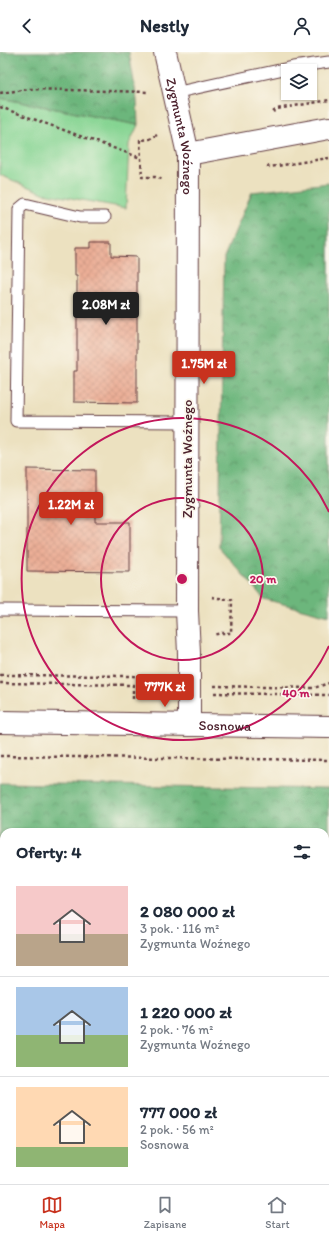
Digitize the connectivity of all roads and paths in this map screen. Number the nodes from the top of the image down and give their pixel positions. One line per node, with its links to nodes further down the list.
1 (165, 52): 5 (street, Zygmunta Woźnego)
2 (329, 62): 5 (lane)
3 (149, 92): 4 (path)
4 (0, 93)
5 (174, 93): 10 (street, Zygmunta Woźnego)
6 (329, 100): 8 (path)
7 (0, 107): 11 (path)
8 (272, 113)
9 (329, 128): 10 (street)
10 (188, 154): 15 (street, Zygmunta Woźnego)
11 (141, 158)
12 (329, 158): 13 (path)
13 (264, 165)
14 (105, 217): 15 (lane)
15 (187, 422): 18 (street, Zygmunta Woźnego)
16 (209, 594): 19 (path)
17 (0, 610): 18 (lane)
18 (187, 611): 21 (street, Zygmunta Woźnego)
19 (209, 640)
20 (0, 722): 21 (street, Sosnowa)
21 (189, 725): 22 (street, Sosnowa)
22 (329, 728)
23 (0, 756): 24 (path)
24 (329, 760)

